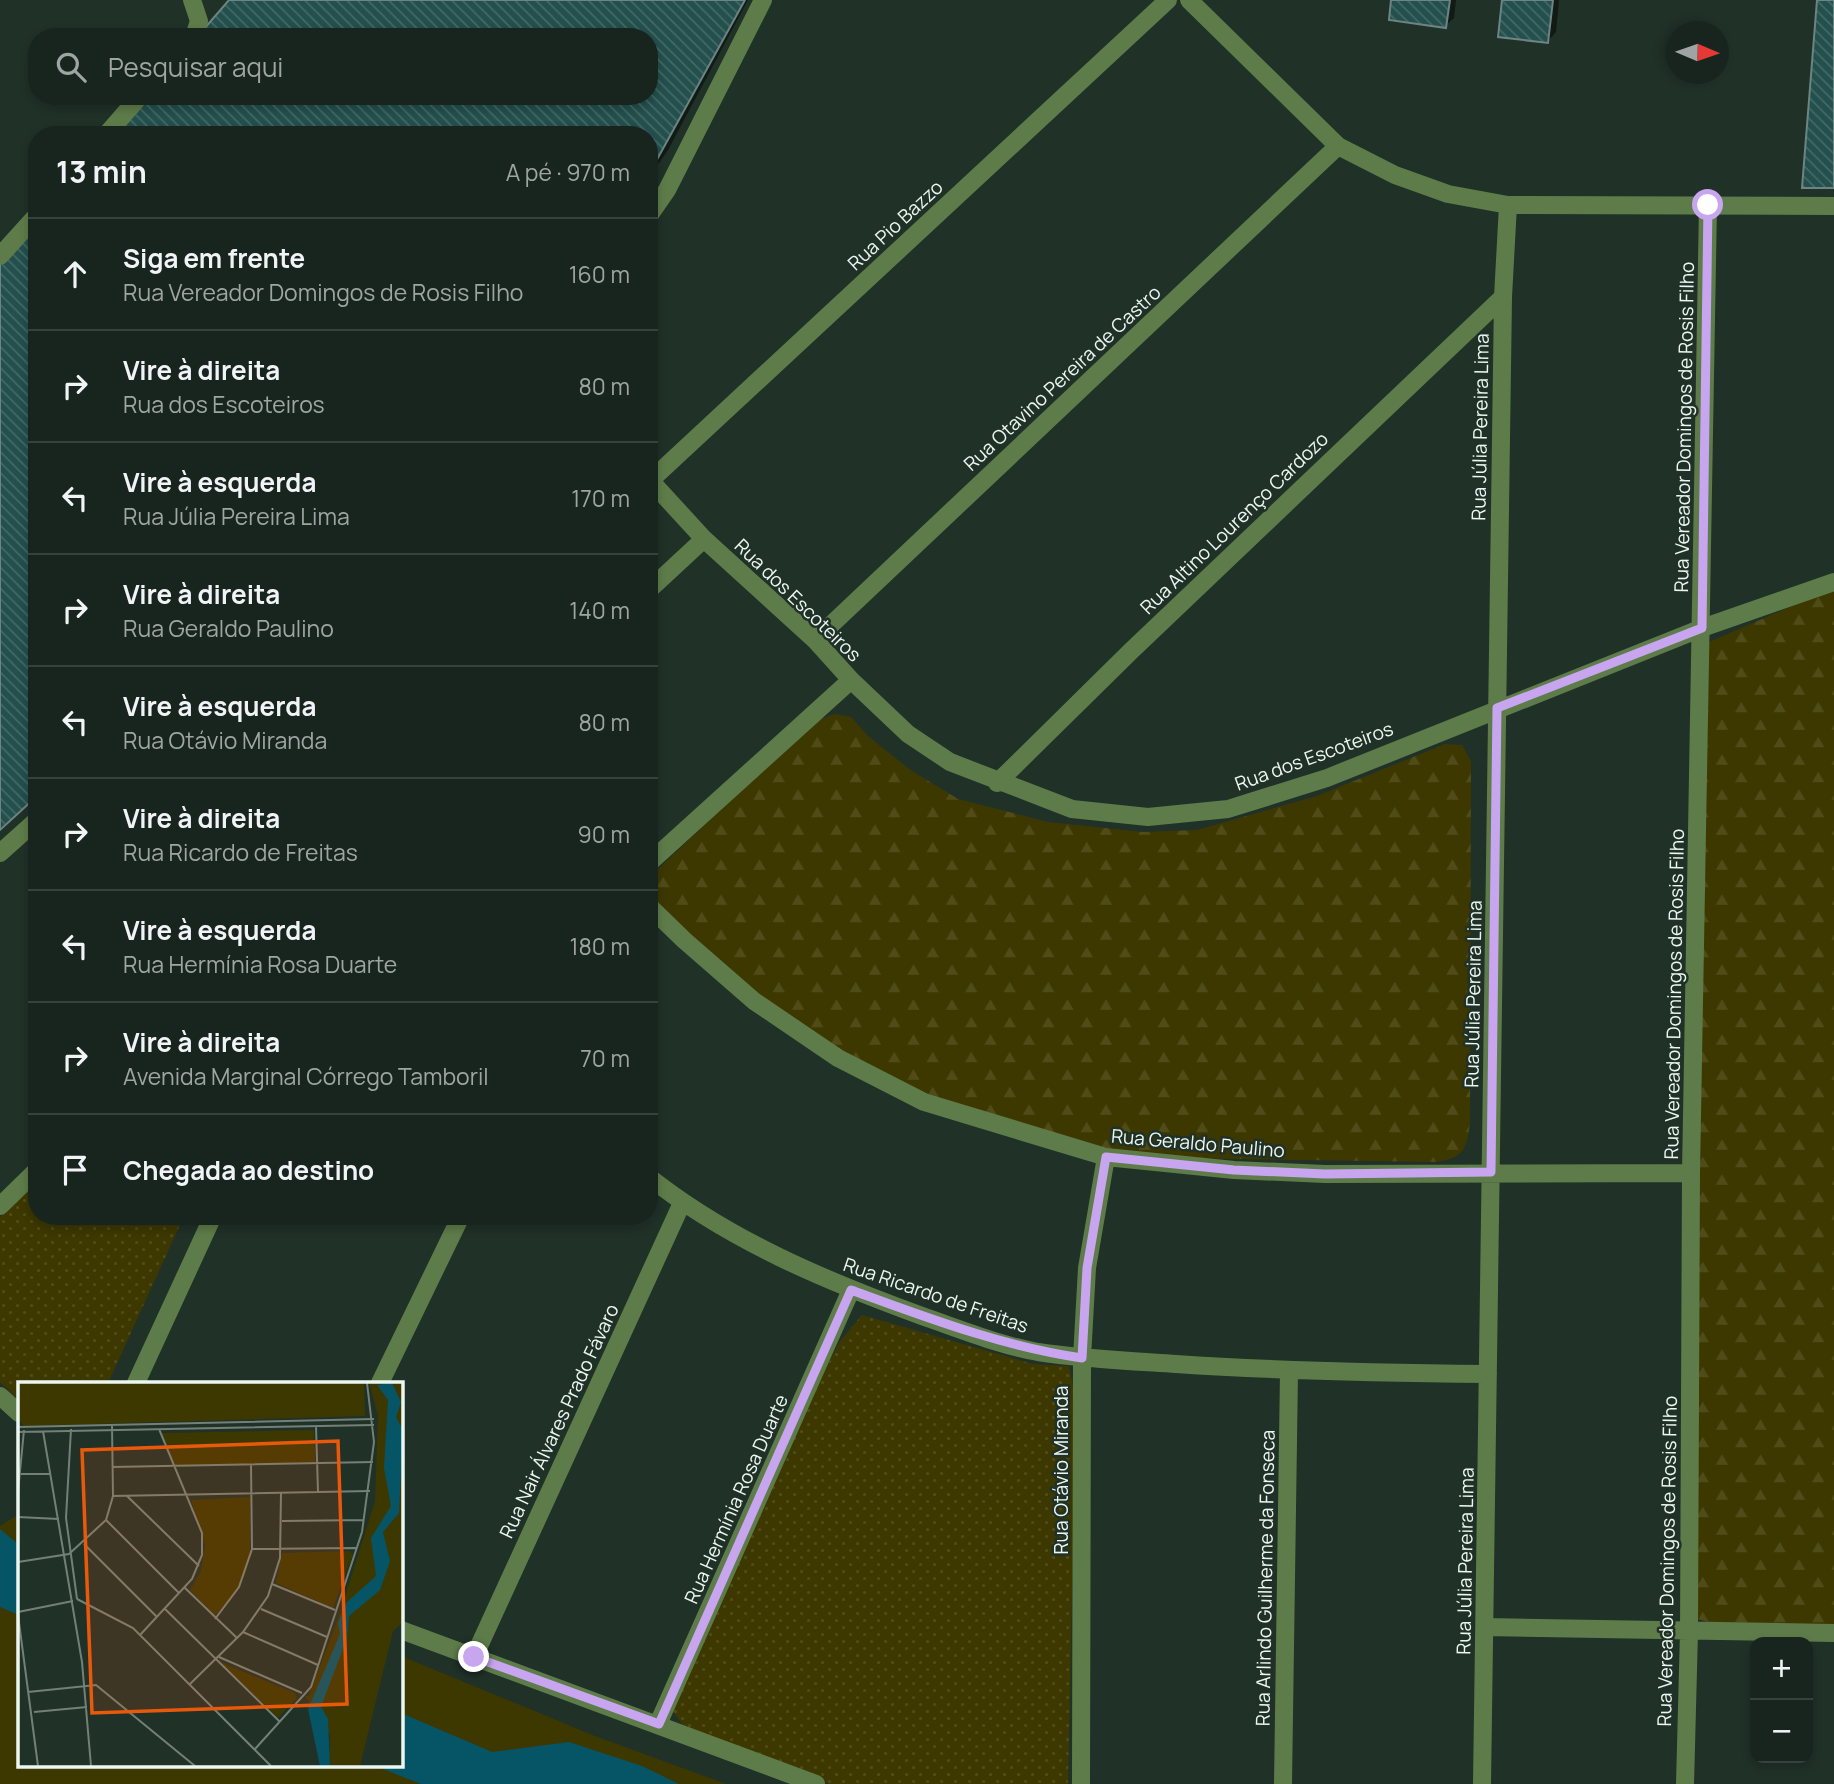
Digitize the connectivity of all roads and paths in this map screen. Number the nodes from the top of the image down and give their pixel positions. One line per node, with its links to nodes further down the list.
1 (192, 0): 5 (street)
2 (763, 0): 9 (street)
3 (1168, 0): 16 (street, Rua Pio Bazzo)
4 (1189, 0): 8 (street)
5 (197, 28)
6 (132, 105): 7 (street)
7 (114, 126)
8 (1338, 146): 10 (street); 22 (street, Rua Otavino Pereira de Castro)
9 (658, 203)
10 (1508, 205): 11 (street); 15 (street, Rua Júlia Pereira Lima)
11 (1708, 205): 12 (street); 21 (street, Rua Vereador Domingos de Rosis Filho)
12 (1834, 206)
13 (28, 225): 14 (street)
14 (0, 256)
15 (1503, 297): 24 (street, Rua Júlia Pereira Lima); 25 (street, Rua Altino Lourenço Cardozo)
16 (658, 473)
17 (658, 489): 18 (street, Rua dos Escoteiros)
18 (704, 538): 19 (street); 22 (street, Rua dos Escoteiros)
19 (658, 581)
20 (1834, 582): 21 (street, Rua dos Escoteiros)
21 (1702, 628): 24 (street, Rua dos Escoteiros); 32 (street, Rua Vereador Domingos de Rosis Filho)
22 (815, 640): 23 (street, Rua dos Escoteiros)
23 (851, 680): 25 (street, Rua dos Escoteiros); 28 (street)
24 (1497, 708): 25 (street, Rua dos Escoteiros); 31 (street, Rua Júlia Pereira Lima)
25 (997, 783)
26 (28, 828): 27 (street)
27 (0, 853)
28 (658, 855)
29 (658, 914): 30 (street, Rua Geraldo Paulino)
30 (1106, 1157): 31 (street, Rua Geraldo Paulino); 40 (street, Rua Otávio Miranda)
31 (1491, 1172): 32 (street, Rua Geraldo Paulino); 42 (street, Rua Júlia Pereira Lima)
32 (1691, 1173): 49 (street, Rua Vereador Domingos de Rosis Filho)
33 (28, 1179): 36 (street)
34 (658, 1184): 35 (street, Rua Ricardo de Freitas)
35 (682, 1203): 39 (street, Rua Ricardo de Freitas); 51 (street, Rua Nair Álvares Prado Fávaro)
36 (0, 1206)
37 (209, 1225): 43 (street)
38 (457, 1225): 44 (street)
39 (851, 1290): 40 (street, Rua Ricardo de Freitas); 52 (street, Rua Hermínia Rosa Duarte)
40 (1082, 1358): 41 (street, Rua Ricardo de Freitas); 54 (street, Rua Otávio Miranda)
41 (1289, 1372): 42 (street, Rua Ricardo de Freitas); 55 (street, Rua Arlindo Guilherme da Fonseca)
42 (1488, 1374): 47 (street, Rua Júlia Pereira Lima)
43 (136, 1382)
44 (380, 1382)
45 (0, 1396): 46 (street)
46 (18, 1412)
47 (1486, 1627): 49 (street); 56 (street, Rua Júlia Pereira Lima)
48 (402, 1630): 51 (street)
49 (1689, 1632): 50 (street); 57 (street, Rua Vereador Domingos de Rosis Filho)
50 (1834, 1633)
51 (474, 1657): 52 (street)
52 (659, 1724): 53 (street)
53 (816, 1784)
54 (1082, 1784)
55 (1283, 1784)
56 (1482, 1784)
57 (1685, 1784)

